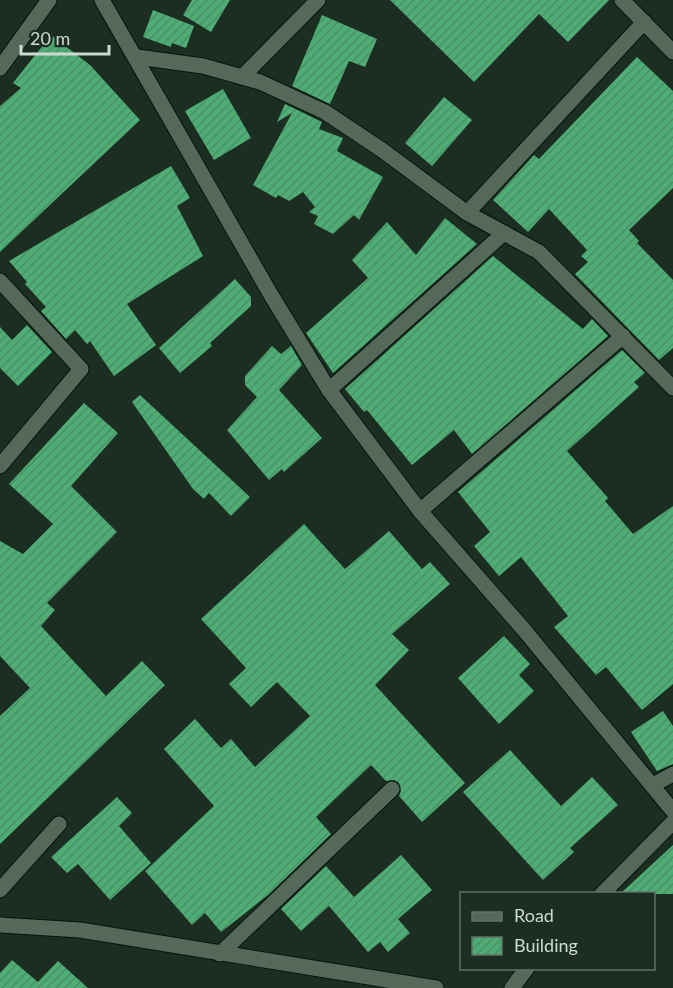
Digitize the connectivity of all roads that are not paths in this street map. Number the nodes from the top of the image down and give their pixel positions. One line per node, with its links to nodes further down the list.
1 (49, 0): 8 (street)
2 (102, 0): 7 (street)
3 (318, 0): 9 (street)
4 (622, 0): 5 (street)
5 (644, 22): 6 (street); 10 (street)
6 (673, 51)
7 (137, 57): 9 (street); 15 (street)
8 (0, 68)
9 (242, 77): 10 (street)
10 (467, 213): 11 (street)
11 (504, 233): 13 (street); 15 (street)
12 (0, 281): 16 (street)
13 (623, 336): 14 (street); 17 (street)
14 (673, 388)
15 (330, 390): 17 (street)
16 (0, 466)
17 (420, 511): 19 (street)
18 (673, 774): 19 (street)
19 (653, 785): 21 (street)
20 (392, 789): 27 (street)
21 (673, 811)
22 (673, 822): 25 (street)
23 (59, 824): 24 (street)
24 (0, 890)
25 (604, 892)
26 (0, 925): 27 (street)
27 (220, 954): 29 (street)
28 (526, 970): 30 (street)
29 (436, 988)
30 (512, 988)

